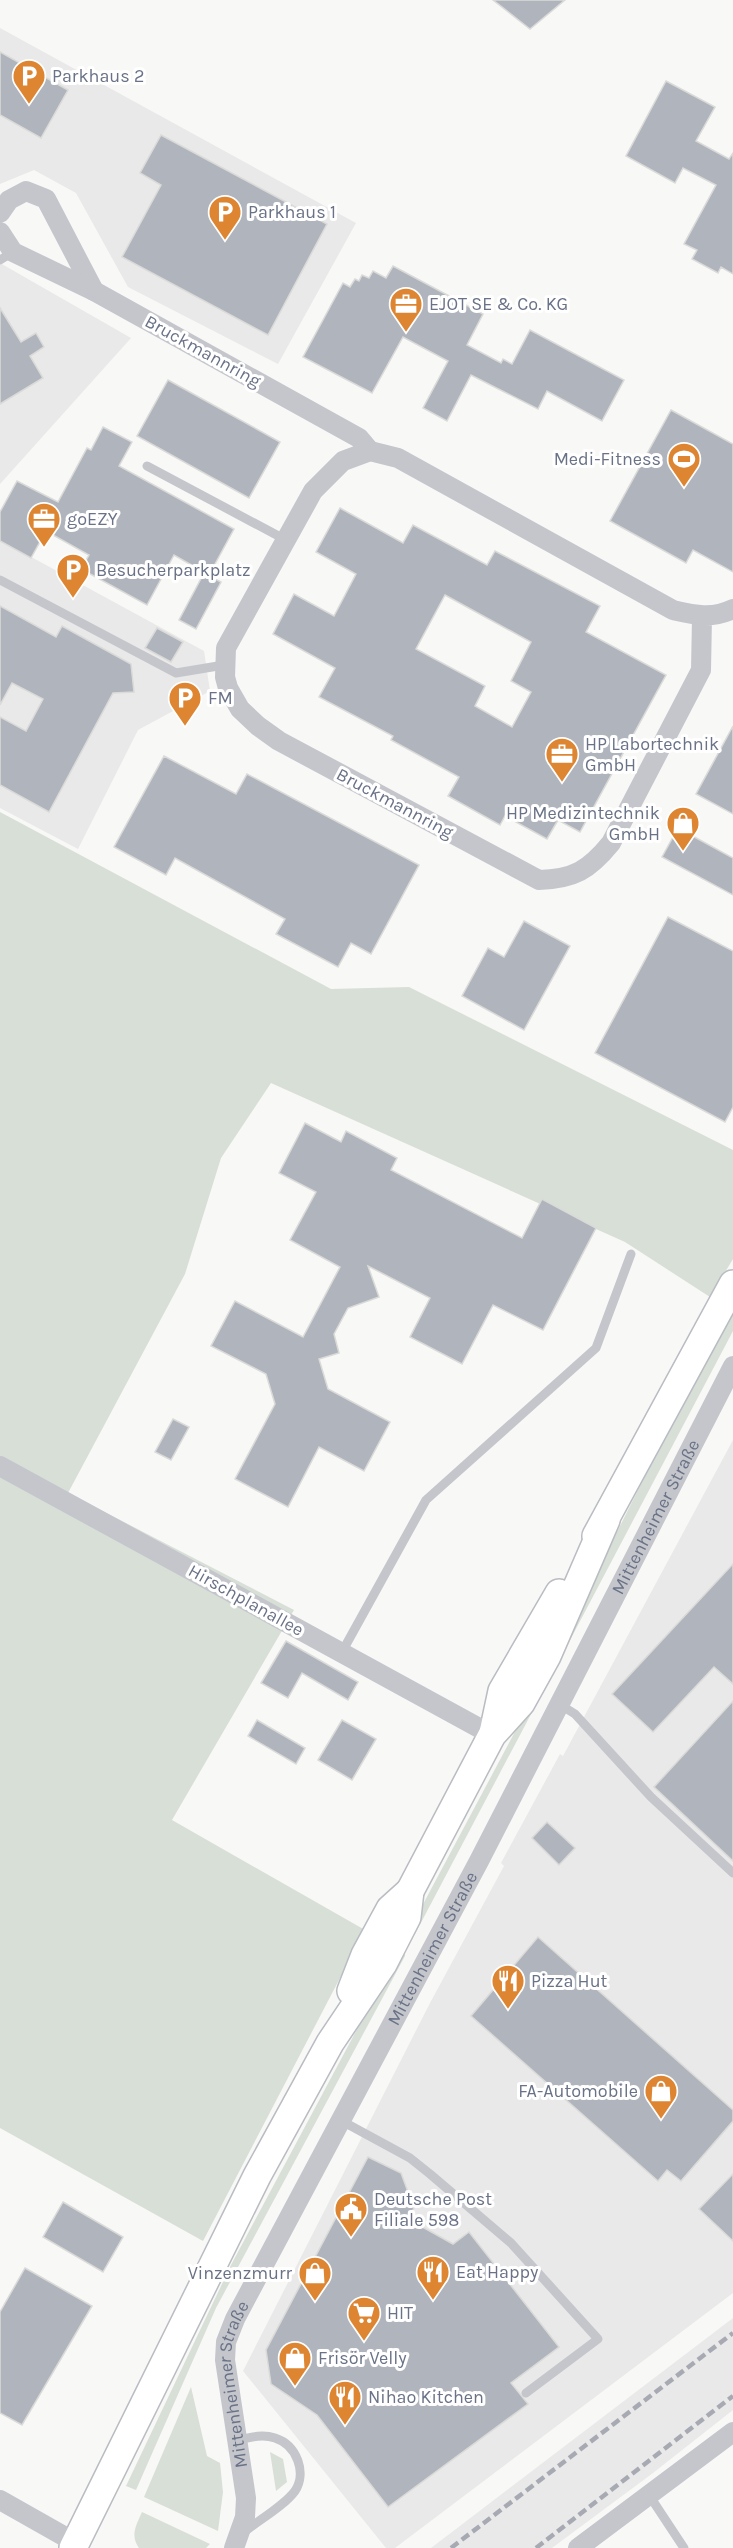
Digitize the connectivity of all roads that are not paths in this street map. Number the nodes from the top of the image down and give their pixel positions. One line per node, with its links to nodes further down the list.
1 (0, 213): 4 (street)
2 (0, 232): 3 (street, Bruckmannring)
3 (6, 256): 4 (street, Bruckmannring)
4 (94, 291): 5 (street, Bruckmannring)
5 (370, 451): 7 (street); 10 (street, Bruckmannring)
6 (147, 466): 7 (lane)
7 (286, 540): 11 (street)
8 (0, 580): 11 (lane)
9 (733, 609): 10 (street, Bruckmannring)
10 (702, 617): 11 (street, Bruckmannring)
11 (224, 665)
12 (631, 1254): 16 (lane)
13 (733, 1284): 18 (main road)
14 (733, 1366): 17 (street, Mittenheimer Straße)
15 (0, 1466): 16 (street, Hirschplanallee)
16 (342, 1652): 18 (street, Hirschplanallee)
17 (559, 1704): 19 (lane); 20 (street, Mittenheimer Straße)
18 (492, 1735): 27 (main road)
19 (733, 1873)
20 (340, 2120): 21 (lane); 23 (street, Mittenheimer Straße)
21 (526, 2393)
22 (733, 2432): 24 (street)
23 (238, 2440): 26 (street, Mittenheimer Straße); 26 (lane)
24 (649, 2495): 28 (street); 29 (lane)
25 (0, 2500): 27 (street)
26 (237, 2542)
27 (78, 2546)
28 (579, 2548)
29 (684, 2548)

